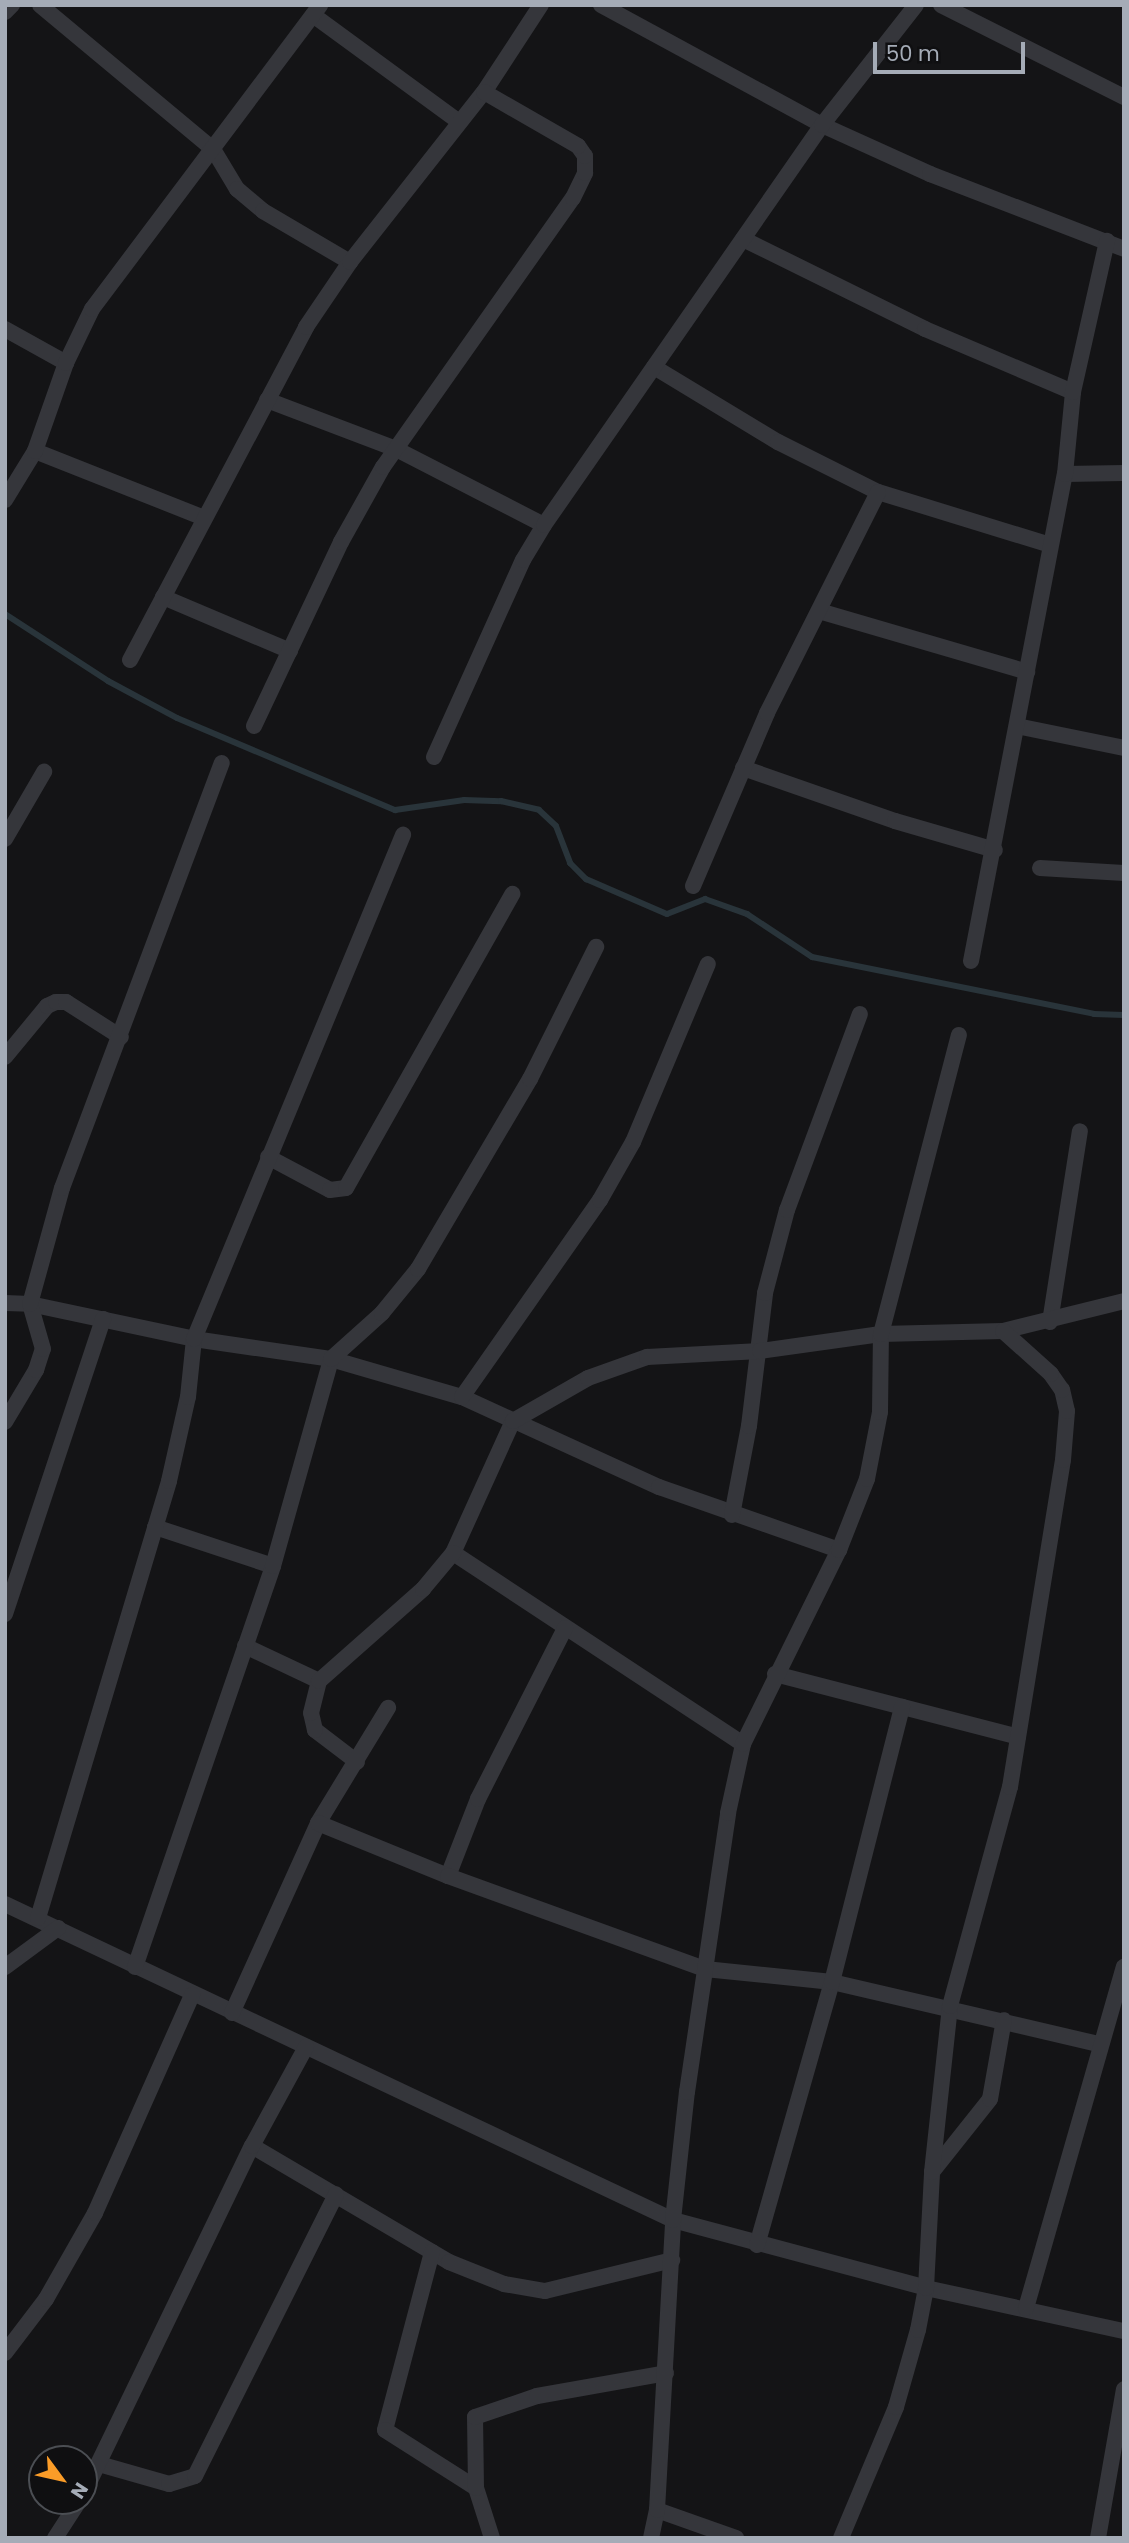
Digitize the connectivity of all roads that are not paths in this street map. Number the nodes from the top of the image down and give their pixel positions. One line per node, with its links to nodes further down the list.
1 (12, 5): 8 (street)
2 (40, 5): 13 (street)
3 (541, 5): 9 (street)
4 (601, 5): 12 (street)
5 (916, 5): 12 (street)
6 (941, 5): 10 (street)
7 (317, 10): 11 (street); 13 (street)
8 (5, 12)
9 (484, 92): 11 (street); 23 (street)
10 (1124, 97)
11 (459, 122): 17 (street)
12 (822, 125): 14 (street); 15 (street)
13 (213, 149): 17 (street); 19 (street)
14 (743, 239): 20 (street); 21 (street)
15 (1107, 241): 16 (street); 21 (street)
16 (1124, 249)
17 (351, 261): 22 (street)
18 (5, 329): 19 (street)
19 (66, 363): 24 (street)
20 (654, 368): 27 (street); 30 (street)
21 (1073, 392): 26 (street)
22 (267, 400): 23 (street); 29 (street)
23 (396, 449): 30 (street); 34 (street)
24 (35, 451): 28 (street); 29 (street)
25 (1124, 473): 26 (street)
26 (1065, 474): 31 (street)
27 (878, 492): 31 (street); 33 (street)
28 (5, 500)
29 (204, 518): 32 (street)
30 (544, 525): 40 (street)
31 (1050, 545): 36 (street)
32 (163, 597): 34 (street); 35 (street)
33 (819, 611): 36 (street); 42 (street)
34 (290, 651): 37 (street)
35 (130, 660)
36 (1027, 672): 38 (street)
37 (254, 726)
38 (1017, 726): 39 (street); 46 (street)
39 (1124, 748)
40 (435, 757)
41 (222, 763): 56 (street)
42 (743, 768): 46 (street); 49 (street)
43 (44, 772): 45 (street)
44 (403, 835): 59 (street)
45 (5, 839)
46 (995, 850): 52 (street)
47 (1040, 868): 48 (street)
48 (1124, 873)
49 (693, 886)
50 (512, 894): 59 (street)
51 (596, 947): 69 (street)
52 (971, 961)
53 (708, 964): 70 (street)
54 (860, 1014): 68 (street)
55 (959, 1035): 66 (street)
56 (121, 1037): 57 (street); 62 (street)
57 (5, 1057)
58 (1080, 1131): 64 (street)
59 (268, 1157): 67 (street)
60 (1124, 1301): 64 (street)
61 (5, 1303): 62 (street)
62 (30, 1304): 63 (street); 72 (street)
63 (103, 1318): 67 (street); 78 (street)
64 (1050, 1322): 65 (street)
65 (1003, 1331): 66 (street); 85 (street)
66 (881, 1334): 68 (street); 75 (street)
67 (194, 1339): 69 (street); 74 (street)
68 (760, 1351): 71 (street); 73 (street)
69 (331, 1359): 70 (street); 77 (street)
70 (462, 1397): 71 (street)
71 (513, 1421): 73 (street); 76 (street)
72 (5, 1422)
73 (732, 1515): 75 (street)
74 (155, 1527): 77 (street); 91 (street)
75 (839, 1550): 81 (street)
76 (453, 1553): 79 (street); 82 (street)
77 (273, 1566): 80 (street)
78 (5, 1614)
79 (565, 1628): 86 (street); 89 (street)
80 (245, 1646): 82 (street); 94 (street)
81 (775, 1674): 83 (street); 86 (street)
82 (320, 1681): 87 (street)
83 (902, 1707): 85 (street); 97 (street)
84 (388, 1708): 87 (street)
85 (1018, 1737): 99 (street)
86 (743, 1744): 96 (street)
87 (357, 1762): 88 (street)
88 (318, 1823): 89 (street); 100 (street)
89 (448, 1876): 96 (street)
90 (5, 1904): 91 (street)
91 (37, 1918): 92 (street)
92 (58, 1928): 93 (street); 94 (street)
93 (5, 1967)
94 (135, 1967): 98 (street)
95 (1124, 1967): 102 (street)
96 (705, 1969): 97 (street); 107 (street)
97 (832, 1982): 99 (street); 108 (street)
98 (192, 1995): 100 (street); 114 (street)
99 (950, 2006): 101 (street); 105 (street)
100 (232, 2013): 103 (street)
101 (1004, 2020): 102 (street); 105 (street)
102 (1099, 2044): 112 (street)
103 (306, 2047): 104 (street); 107 (street)
104 (252, 2146): 106 (street); 117 (street)
105 (932, 2172): 111 (street)
106 (336, 2194): 109 (street); 117 (street)
107 (673, 2220): 108 (street); 110 (street)
108 (757, 2245): 111 (street)
109 (432, 2252): 110 (street); 118 (street)
110 (672, 2260): 115 (street)
111 (926, 2288): 112 (street); 125 (street)
112 (1026, 2308): 113 (street)
113 (1124, 2331)
114 (5, 2353)
115 (666, 2373): 118 (street); 119 (street)
116 (1124, 2389): 126 (street)
117 (99, 2464)
118 (476, 2488): 122 (street)
119 (657, 2510): 123 (street); 124 (street)
120 (70, 2515): 121 (street)
121 (55, 2538)
122 (492, 2538)
123 (651, 2538)
124 (736, 2538)
125 (841, 2538)
126 (1098, 2538)

